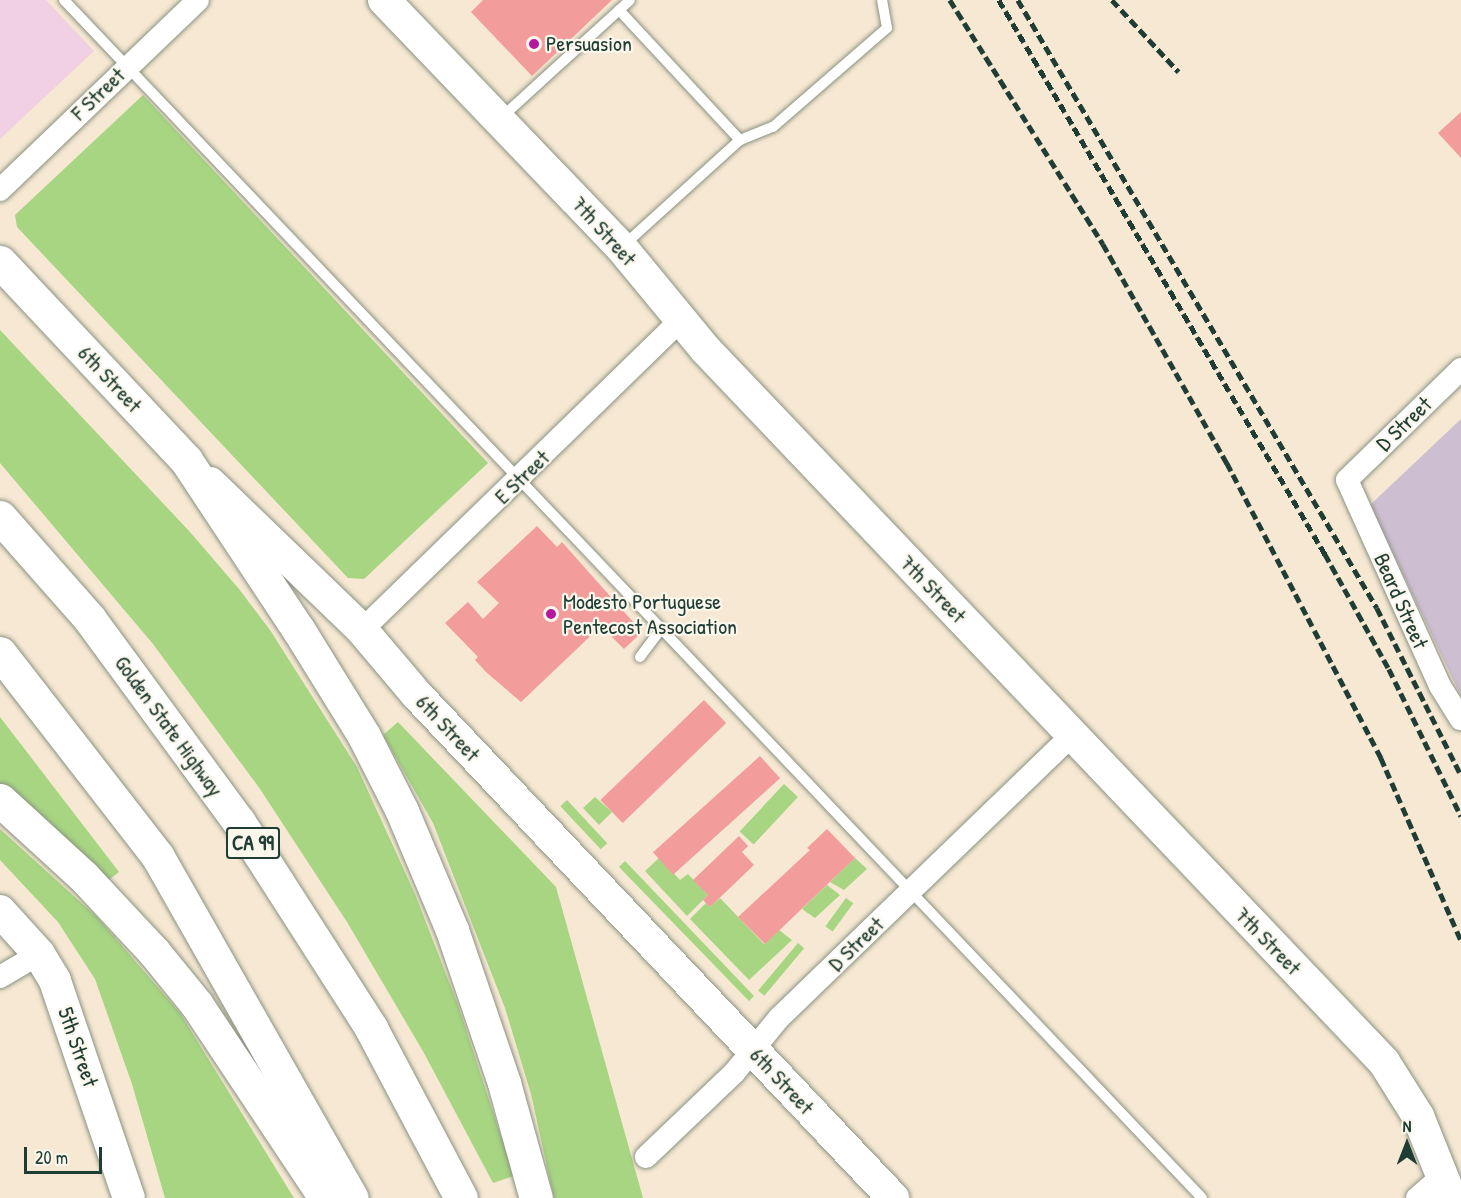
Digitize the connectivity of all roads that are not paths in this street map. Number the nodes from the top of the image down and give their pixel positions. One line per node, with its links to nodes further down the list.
1 (64, 0): 7 (lane)
2 (198, 0): 7 (street, F Street)
3 (384, 0): 8 (street, 7th Street)
4 (630, 0): 6 (lane)
5 (882, 0): 9 (lane)
6 (620, 10): 8 (lane); 9 (lane)
7 (128, 65): 10 (street, F Street); 16 (lane)
8 (499, 119): 11 (street, 7th Street)
9 (740, 140): 11 (lane)
10 (0, 190)
11 (621, 247): 13 (street, 7th Street)
12 (0, 262): 15 (main road, 6th Street)
13 (680, 321): 16 (street, E Street); 24 (street, 7th Street)
14 (1461, 369): 17 (street, D Street)
15 (186, 460): 20 (street, 6th Street); 37 (main road)
16 (519, 480): 19 (lane); 20 (street, E Street)
17 (1347, 480): 23 (street, Beard Street)
18 (0, 517): 36 (main road, Golden State Highway / CA 99)
19 (661, 629): 22 (lane); 26 (lane)
20 (362, 630): 30 (street, 6th Street)
21 (0, 652): 35 (main road)
22 (640, 657)
23 (1461, 719)
24 (1072, 735): 26 (street, D Street); 32 (street, 7th Street)
25 (0, 800): 34 (main road)
26 (910, 892): 30 (street, D Street); 39 (lane)
27 (0, 911): 28 (street, 5th Street)
28 (39, 954): 29 (street); 33 (street, 5th Street)
29 (0, 976)
30 (753, 1050): 31 (street, D Street); 38 (street, 6th Street)
31 (646, 1157)
32 (1447, 1187): 40 (street)
33 (129, 1198)
34 (325, 1198)
35 (352, 1198)
36 (461, 1198)
37 (536, 1198)
38 (893, 1198)
39 (1202, 1198)
40 (1417, 1198)

